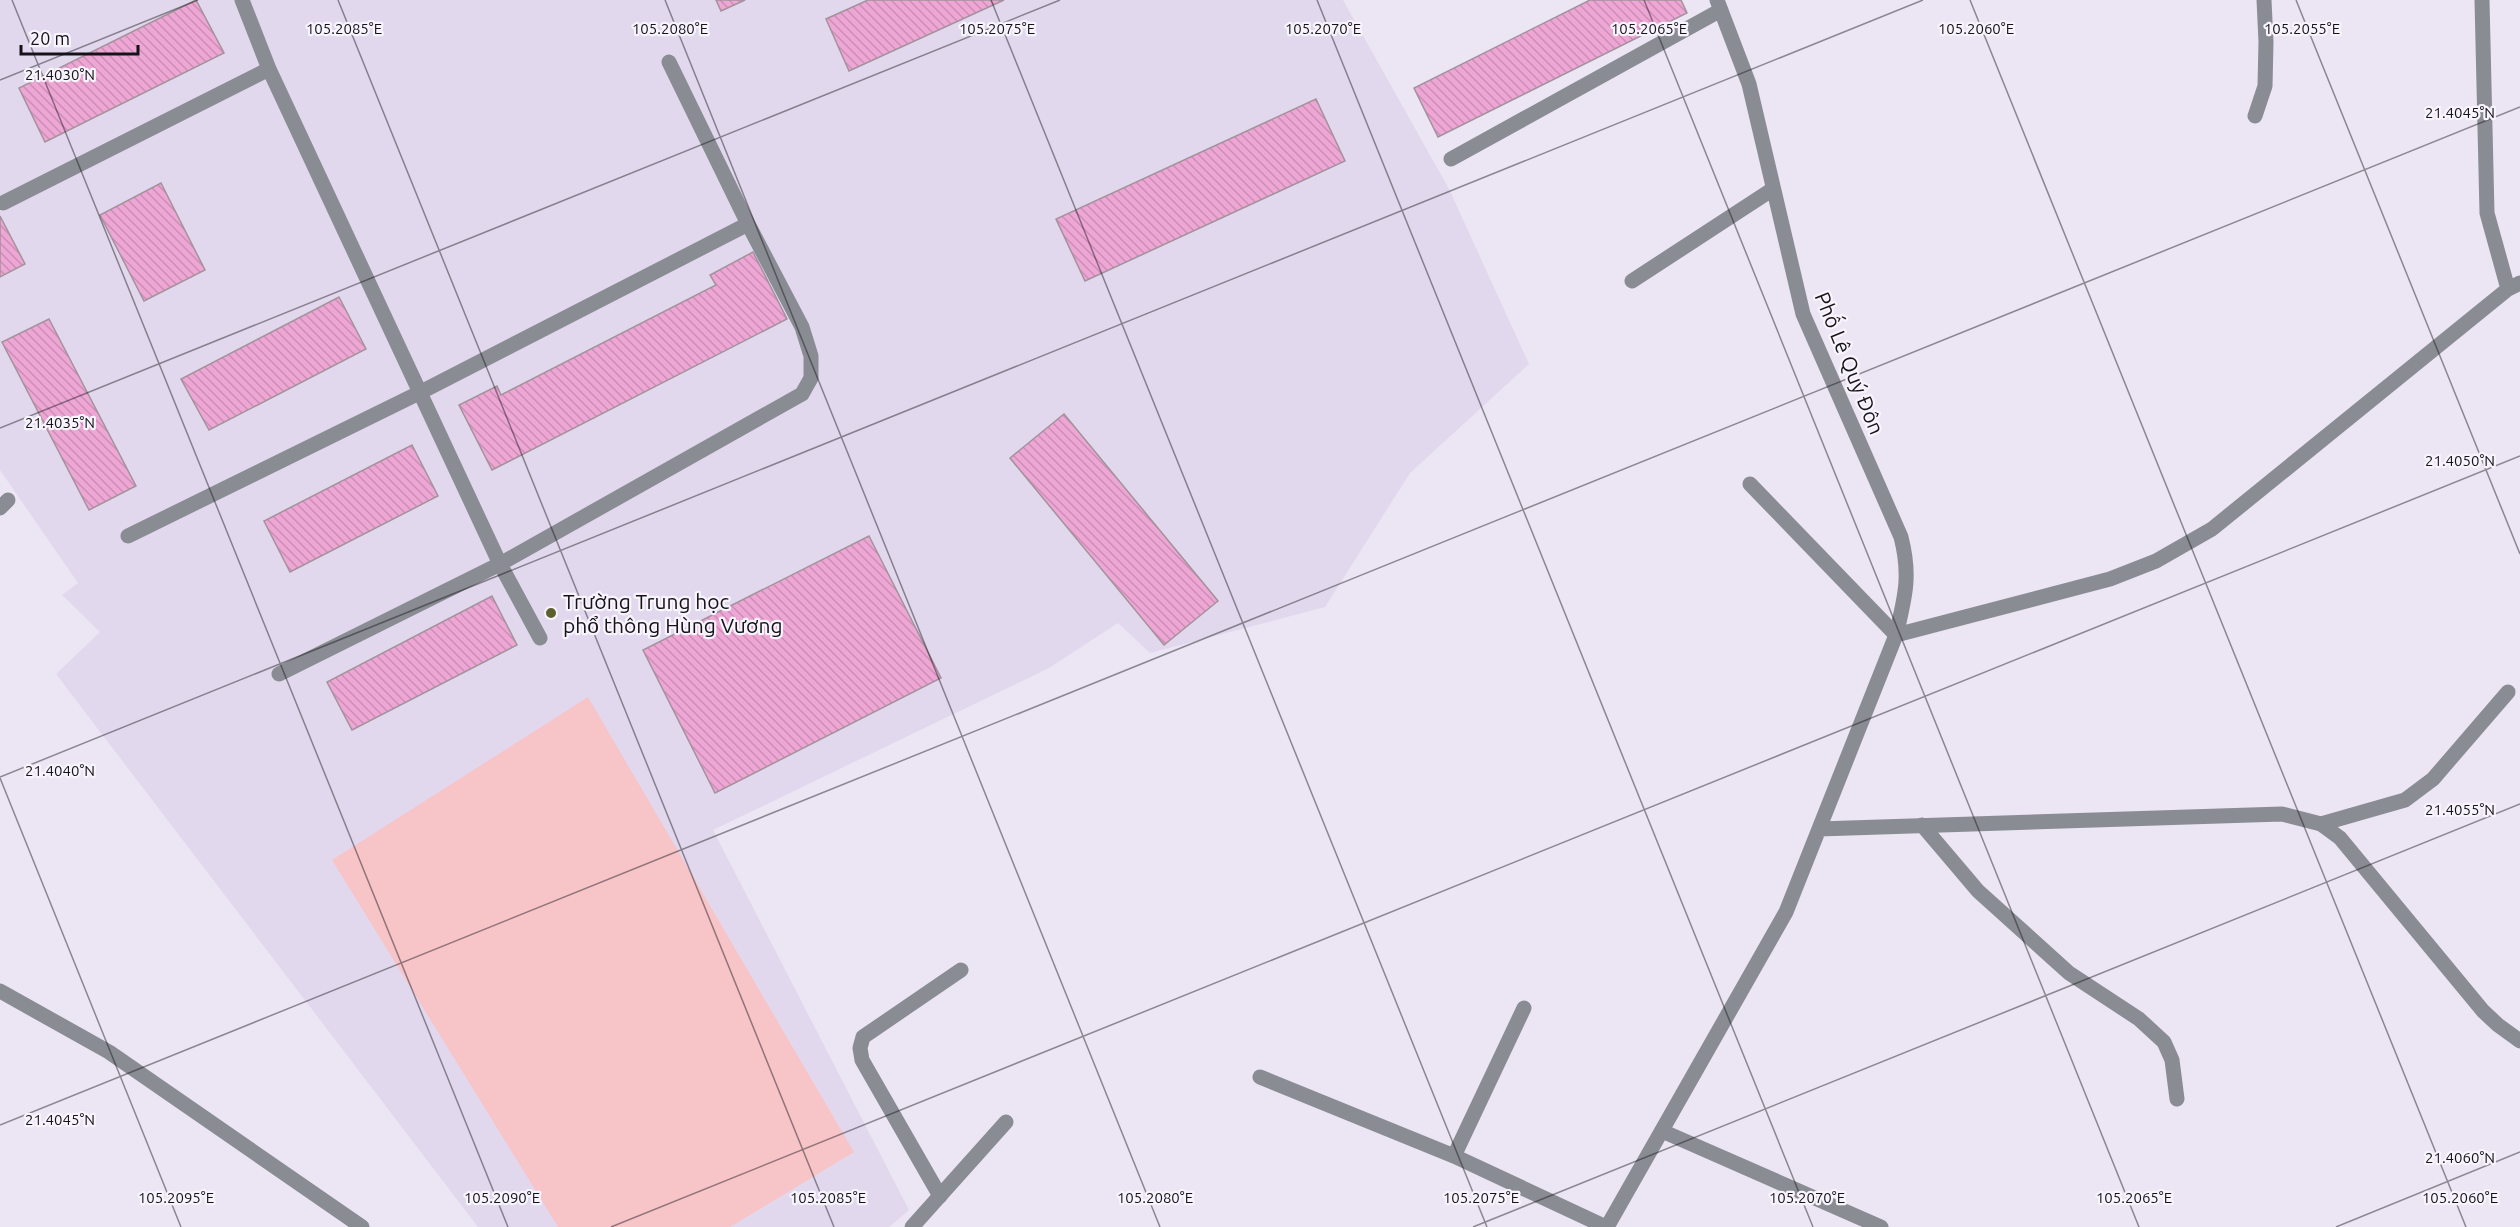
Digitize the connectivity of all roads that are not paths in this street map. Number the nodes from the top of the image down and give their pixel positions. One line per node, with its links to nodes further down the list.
1 (242, 0): 6 (street)
2 (2264, 0): 7 (street)
3 (2482, 0): 13 (street)
4 (1719, 5): 8 (street); 9 (street, Phố Lê Quý Đôn)
5 (669, 62): 11 (street)
6 (270, 69): 10 (street); 14 (street)
7 (2255, 116)
8 (1450, 159)
9 (1773, 189): 12 (street); 18 (street, Phố Lê Quý Đôn)
10 (3, 203)
11 (748, 224): 14 (street); 17 (street)
12 (1632, 281)
13 (2514, 286): 18 (street)
14 (421, 392): 16 (street); 17 (street)
15 (1750, 484): 18 (street)
16 (128, 536)
17 (500, 564): 19 (street); 20 (street)
18 (1896, 635): 24 (street, Phố Lê Quý Đôn)
19 (540, 638)
20 (279, 674)
21 (2508, 692): 22 (street)
22 (2321, 824): 23 (street); 28 (street)
23 (1922, 825): 24 (street); 30 (street)
24 (1819, 829): 32 (street, Phố Lê Quý Đôn)
25 (961, 970): 34 (street)
26 (0, 991): 35 (street)
27 (1524, 1008): 33 (street)
28 (2520, 1041)
29 (1260, 1077): 33 (street)
30 (2177, 1099)
31 (1006, 1122): 34 (street)
32 (1662, 1131): 37 (street, Phố Lê Quý Đôn); 38 (street)
33 (1454, 1156): 37 (street)
34 (940, 1196): 36 (street)
35 (362, 1227)
36 (912, 1227)
37 (1607, 1227)
38 (1881, 1227)

